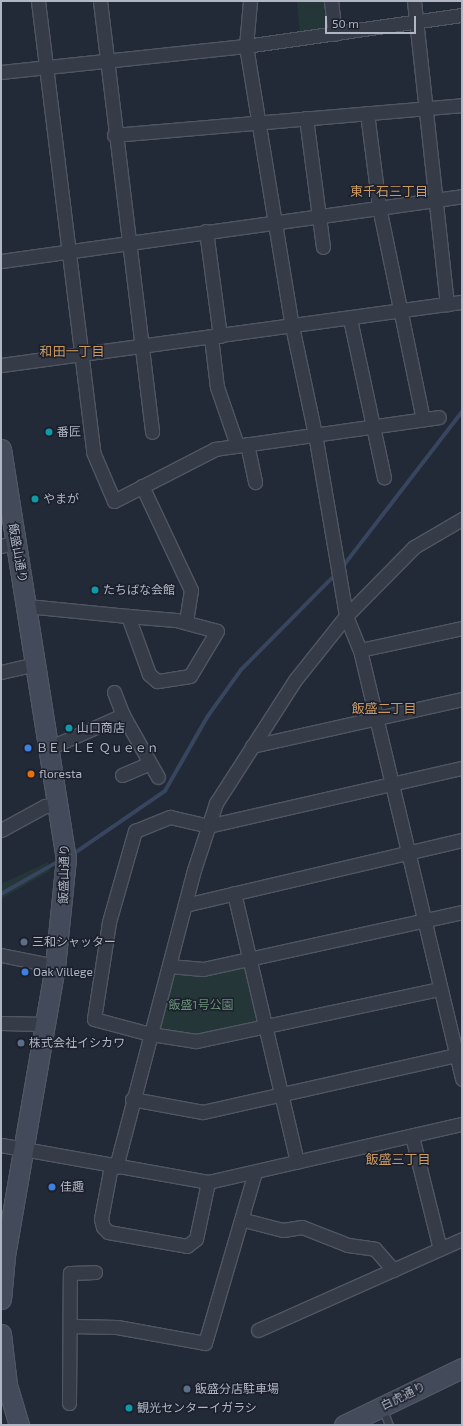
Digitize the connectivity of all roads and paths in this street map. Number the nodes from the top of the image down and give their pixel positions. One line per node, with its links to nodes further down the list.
1 (38, 1): 11 (street)
2 (100, 1): 10 (street)
3 (250, 1): 9 (street)
4 (331, 1): 8 (street)
5 (414, 1): 7 (street)
6 (462, 16): 7 (street)
7 (416, 19): 8 (street); 14 (street)
8 (335, 34): 9 (street)
9 (246, 46): 10 (street); 17 (street)
10 (105, 61): 11 (street); 18 (street)
11 (44, 67): 12 (street); 27 (street)
12 (1, 72)
13 (462, 106): 14 (street)
14 (424, 108): 15 (street); 20 (street)
15 (367, 113): 16 (street); 21 (street)
16 (306, 118): 17 (street); 22 (street)
17 (259, 122): 18 (street); 23 (street)
18 (114, 135): 25 (street)
19 (462, 196): 20 (street)
20 (434, 200): 21 (street); 30 (street)
21 (379, 207): 22 (street); 31 (street)
22 (319, 215): 23 (street); 26 (street)
23 (275, 221): 24 (street); 33 (street)
24 (206, 231): 25 (street); 34 (street)
25 (128, 243): 27 (street); 35 (street)
26 (322, 246)
27 (67, 252): 28 (street); 36 (street)
28 (1, 261)
29 (462, 302): 30 (street)
30 (447, 304): 31 (street)
31 (399, 311): 32 (street); 39 (street)
32 (350, 319): 33 (street); 40 (street)
33 (292, 326): 34 (street); 42 (street)
34 (215, 336): 35 (street); 43 (street)
35 (141, 346): 36 (street); 41 (street)
36 (81, 354): 37 (street); 47 (street)
37 (1, 365)
38 (439, 417): 39 (street)
39 (423, 419): 40 (street)
40 (373, 426): 42 (street); 45 (street)
41 (152, 432)
42 (315, 434): 43 (street); 52 (street)
43 (242, 444): 46 (street); 47 (street)
44 (1, 449): 49 (street, 飯盛山通り)
45 (384, 477)
46 (255, 482)
47 (142, 486): 53 (street)
48 (462, 519): 52 (street)
49 (9, 544): 50 (street, 飯盛山通り)
50 (27, 606): 51 (street); 56 (street, 飯盛山通り)
51 (128, 616): 53 (street); 53 (street)
52 (346, 616): 55 (street); 62 (street)
53 (186, 623)
54 (462, 628): 55 (street)
55 (360, 650): 61 (street)
56 (37, 664): 57 (street); 63 (street, 飯盛山通り)
57 (1, 672)
58 (114, 692): 60 (street)
59 (462, 699): 61 (street)
60 (123, 715): 63 (street); 64 (street)
61 (376, 718): 62 (street); 68 (street)
62 (252, 746): 70 (street)
63 (51, 747): 69 (street, 飯盛山通り)
64 (148, 764): 66 (street); 67 (street)
65 (462, 768): 68 (street)
66 (122, 775)
67 (158, 776)
68 (391, 785): 70 (street); 73 (street)
69 (59, 804): 71 (street); 80 (street, 飯盛山通り)
70 (208, 826): 75 (street); 86 (street)
71 (1, 830)
72 (462, 840): 73 (street)
73 (408, 853): 74 (street); 77 (street)
74 (234, 893): 75 (street); 79 (street)
75 (185, 905): 81 (street)
76 (462, 912): 77 (street)
77 (422, 921): 79 (street); 82 (street)
78 (1, 955): 80 (street)
79 (249, 959): 81 (street); 85 (street)
80 (55, 966): 84 (street, 飯盛山通り)
81 (169, 966): 86 (street)
82 (439, 989): 85 (street); 87 (street)
83 (1, 1022): 84 (street)
84 (45, 1024): 94 (street, 飯盛山通り)
85 (264, 1026): 86 (street); 89 (street)
86 (150, 1034): 90 (street)
87 (456, 1055): 88 (street); 89 (street)
88 (462, 1079)
89 (280, 1095): 90 (street); 95 (street)
90 (132, 1099): 96 (street)
91 (462, 1124): 92 (street)
92 (412, 1136): 95 (street); 101 (street)
93 (1, 1145): 94 (street)
94 (23, 1148): 96 (street); 104 (street, 飯盛山通り)
95 (297, 1162): 97 (street)
96 (113, 1167): 98 (street); 98 (street)
97 (255, 1172): 98 (street); 99 (street)
98 (208, 1182)
99 (244, 1220): 102 (street); 105 (street)
100 (462, 1239): 101 (street)
101 (440, 1249): 102 (street)
102 (393, 1270): 106 (street)
103 (96, 1272): 105 (street)
104 (1, 1298)
105 (72, 1326): 109 (street)
106 (258, 1330)
107 (1, 1334): 111 (street)
108 (462, 1368): 110 (street, 白虎通り)
109 (69, 1403)
110 (382, 1407): 112 (street, 白虎通り); 113 (lane)
111 (19, 1425)
112 (344, 1425)
113 (389, 1425)

